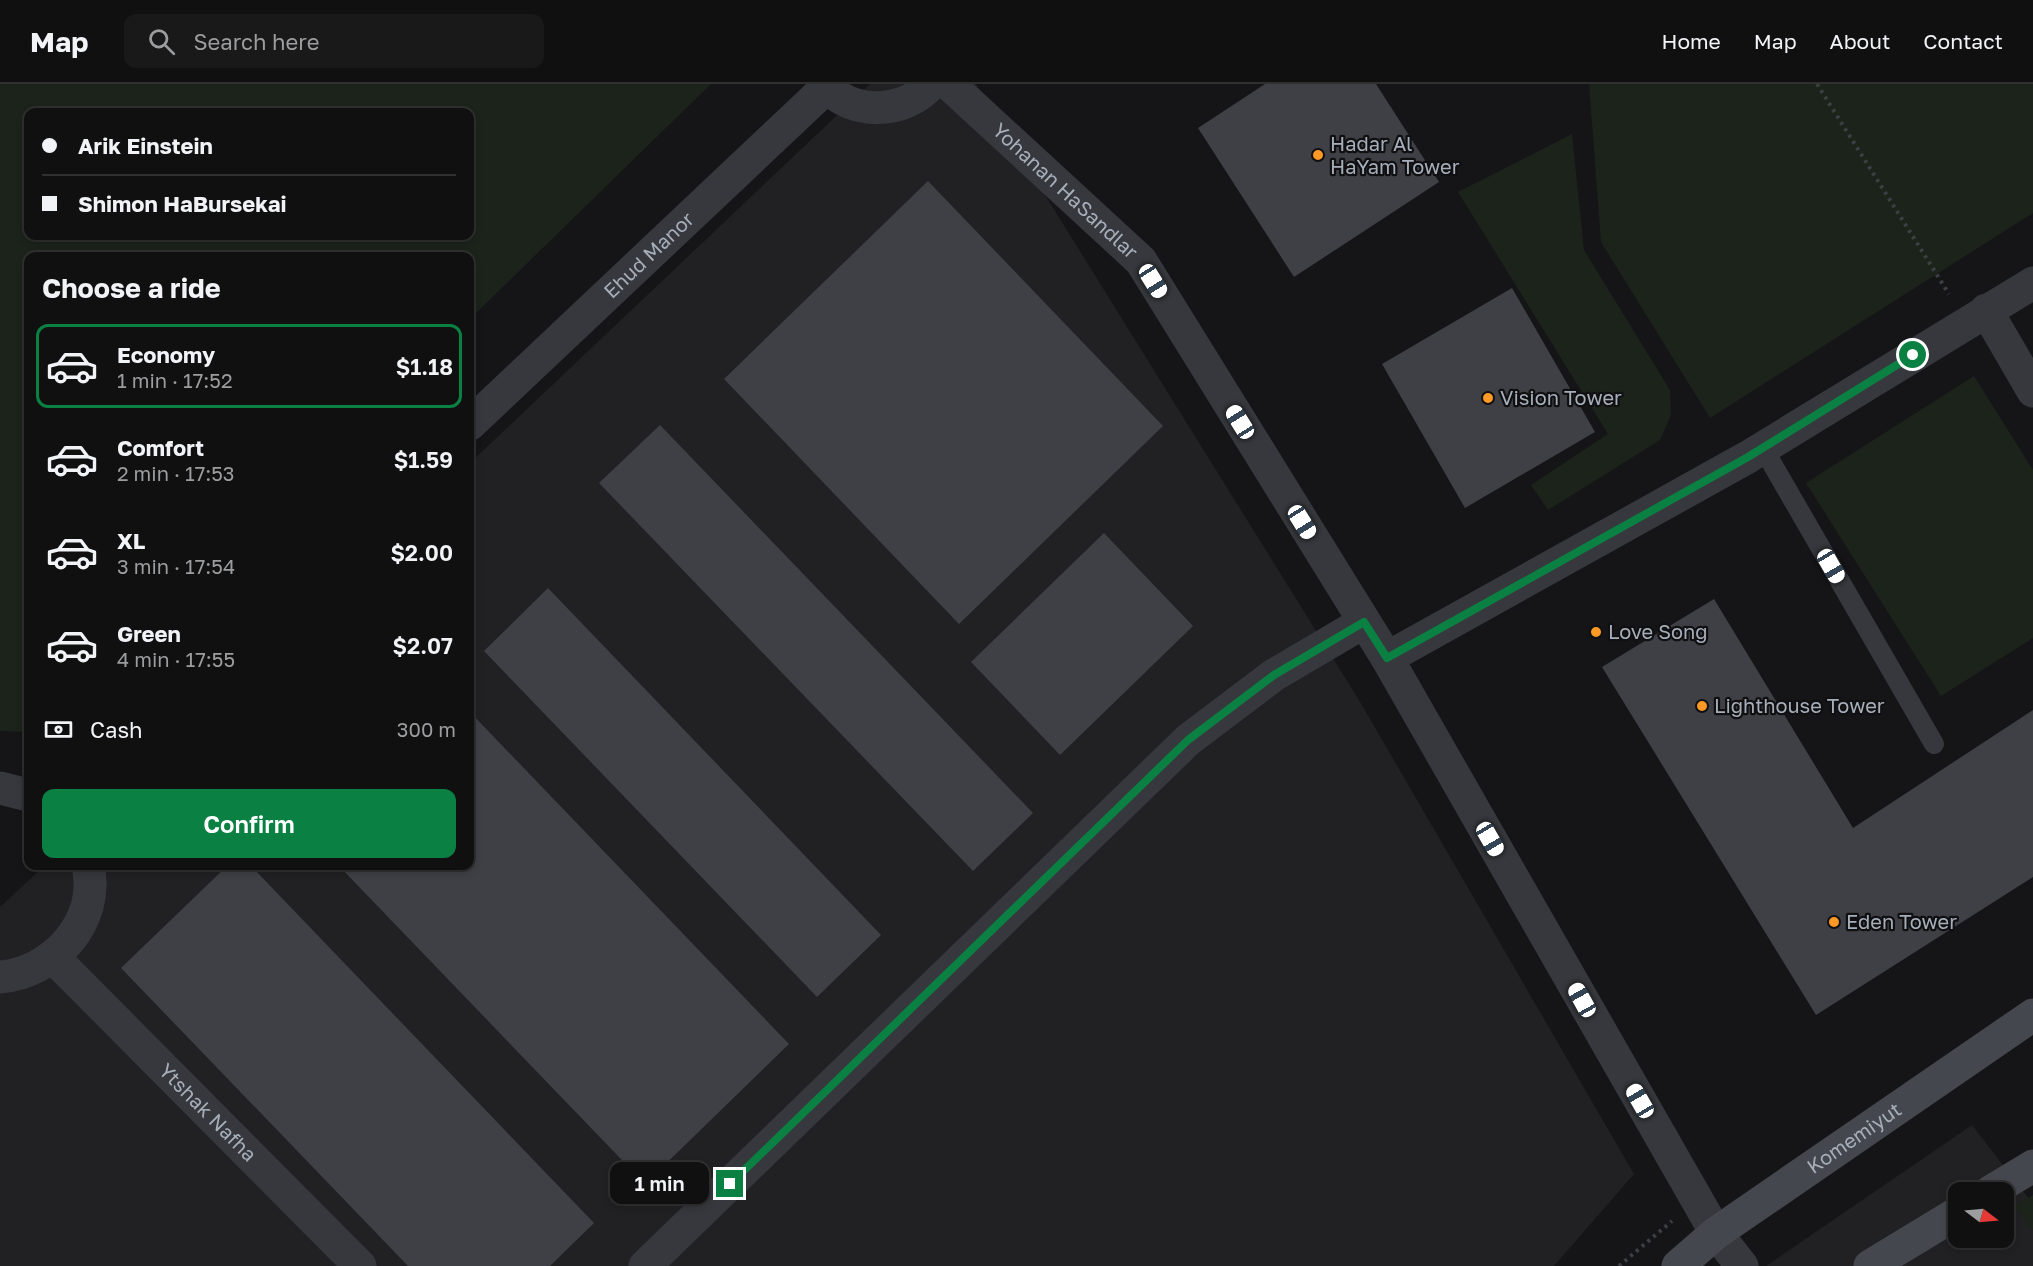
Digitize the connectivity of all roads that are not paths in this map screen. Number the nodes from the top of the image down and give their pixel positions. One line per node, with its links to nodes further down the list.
1 (931, 84): 3 (street)
2 (949, 84): 9 (street, Yohanan HaSandlar)
3 (826, 86): 7 (street, Ehud Manor)
4 (2033, 283): 5 (street)
5 (1977, 316): 6 (street); 8 (street)
6 (2033, 391)
7 (474, 420)
8 (1763, 448): 10 (street); 11 (lane)
9 (1364, 622): 10 (street, Yohanan HaSandlar); 23 (street)
10 (1387, 658): 21 (street, Yohanan HaSandlar)
11 (1934, 744)
12 (0, 788): 13 (street)
13 (24, 794)
14 (88, 870): 15 (street)
15 (54, 958): 16 (street); 22 (street, Ytshak Nafha)
16 (0, 977)
17 (2033, 1015): 21 (main road, Komemiyut)
18 (2033, 1166): 19 (main road)
19 (2007, 1182)
20 (1948, 1219): 26 (main road)
21 (1716, 1233): 24 (main road, Komemiyut); 25 (street, Yohanan HaSandlar)
22 (360, 1266)
23 (645, 1266)
24 (1677, 1266)
25 (1742, 1266)
26 (1870, 1266)

